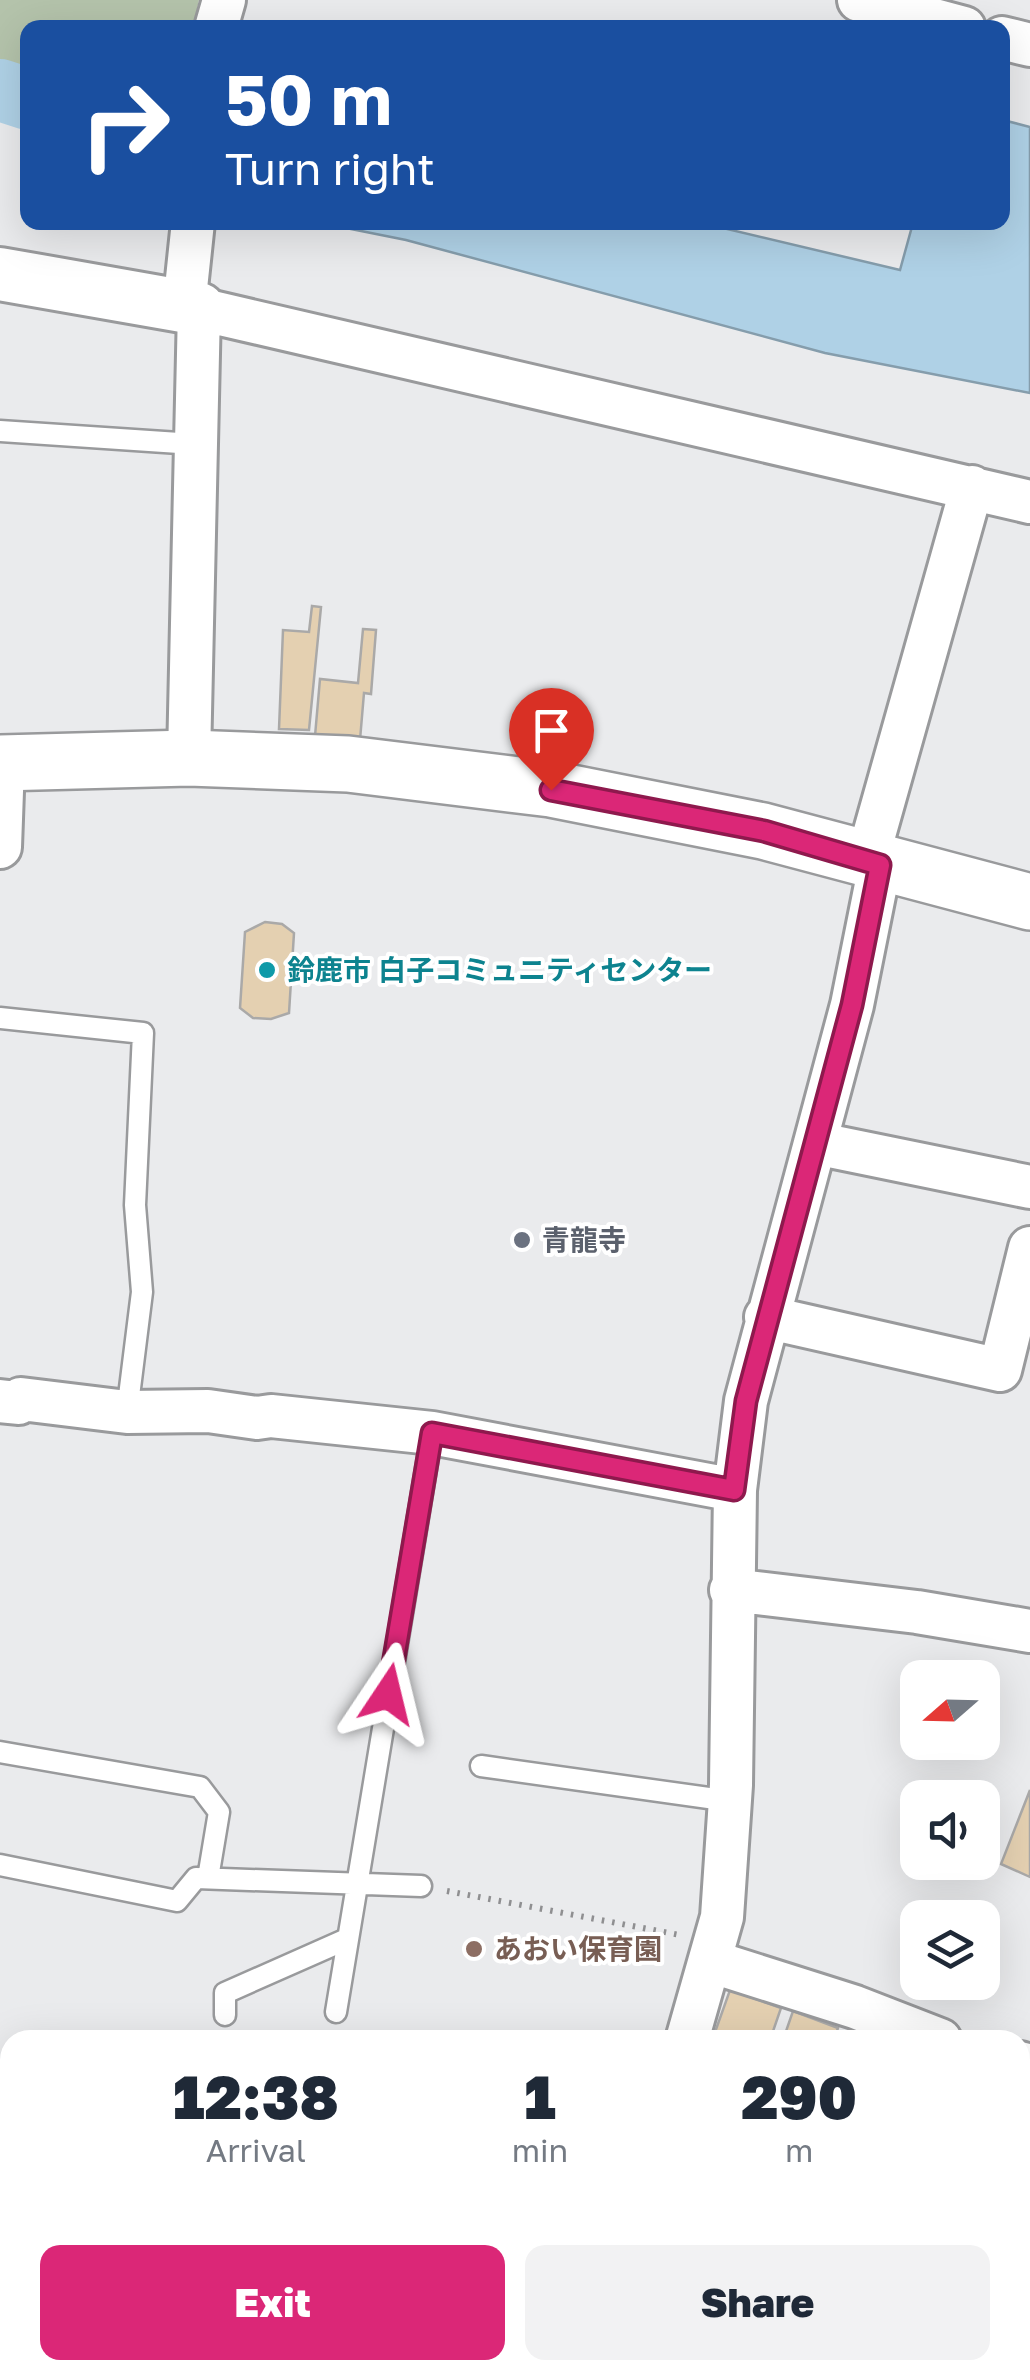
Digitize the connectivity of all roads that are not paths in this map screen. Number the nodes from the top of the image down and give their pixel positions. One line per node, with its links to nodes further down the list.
1 (859, 0): 2 (street)
2 (934, 20)
3 (193, 230): 5 (street)
4 (0, 274): 5 (street)
5 (192, 308): 7 (street); 8 (street)
6 (0, 431): 7 (lane)
7 (194, 444): 10 (street)
8 (972, 487): 9 (street); 13 (street)
9 (1030, 502)
10 (190, 758): 11 (main road); 13 (main road)
11 (2, 763): 12 (street)
12 (0, 846)
13 (874, 862): 14 (main road); 16 (street)
14 (1030, 902)
15 (0, 1018): 22 (lane)
16 (814, 1143): 17 (street); 19 (street)
17 (1030, 1186)
18 (1030, 1248): 20 (street)
19 (766, 1318): 20 (street); 24 (street)
20 (1015, 1373)
21 (0, 1401): 22 (street)
22 (127, 1412): 23 (street)
23 (432, 1433): 24 (street); 32 (lane)
24 (734, 1490): 25 (street)
25 (731, 1590): 26 (street); 29 (street)
26 (1030, 1631)
27 (0, 1752): 31 (lane)
28 (482, 1766): 29 (lane)
29 (730, 1801): 35 (street)
30 (0, 1866): 31 (lane)
31 (208, 1878): 32 (lane)
32 (357, 1882): 33 (lane); 34 (lane)
33 (421, 1886)
34 (347, 1939): 36 (lane); 37 (lane)
35 (713, 1952): 38 (street); 39 (street)
36 (336, 2012)
37 (224, 2015)
38 (848, 2024): 40 (street)
39 (690, 2030)
40 (882, 2030)

